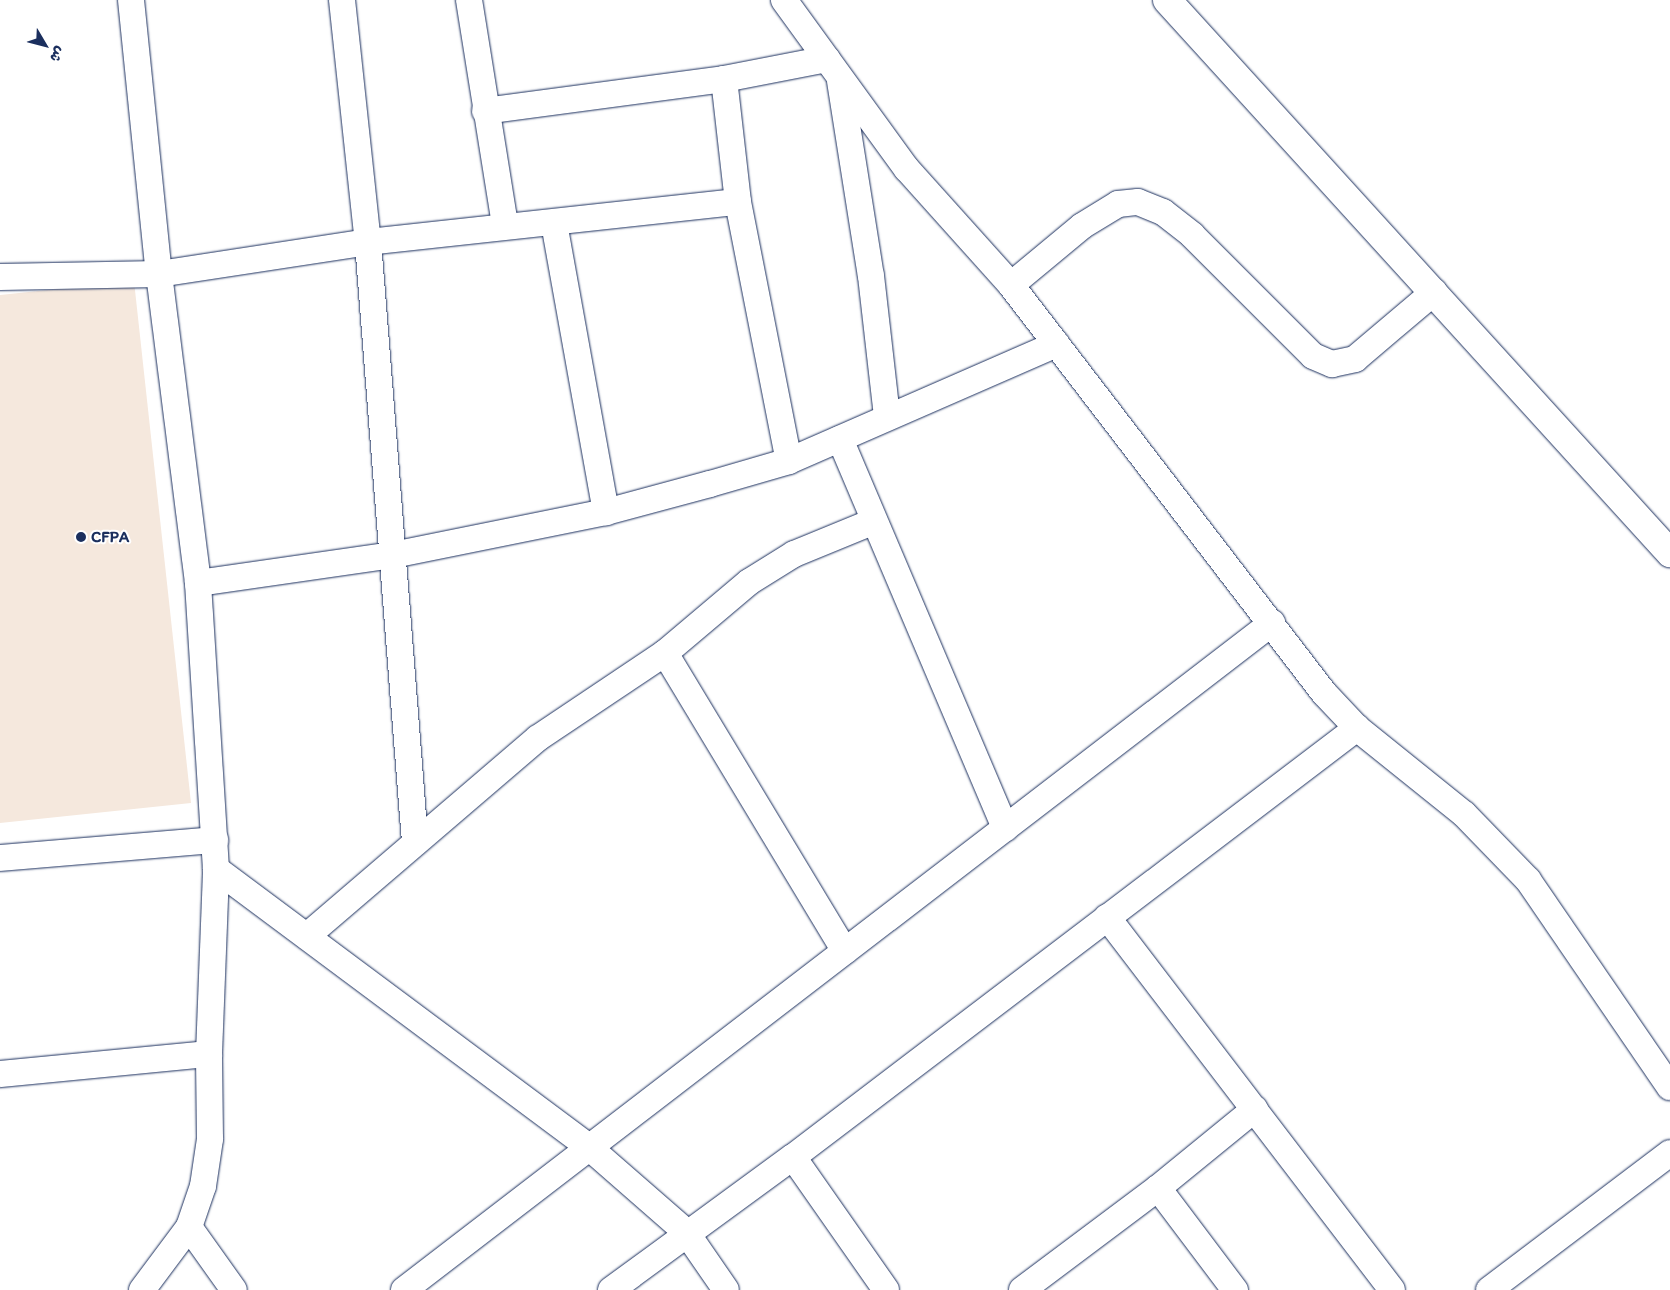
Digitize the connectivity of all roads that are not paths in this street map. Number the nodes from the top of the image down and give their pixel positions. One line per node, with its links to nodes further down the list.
1 (131, 0): 13 (street)
2 (342, 0): 12 (street)
3 (469, 0): 8 (street)
4 (784, 0): 6 (street)
5 (1167, 0): 16 (street)
6 (833, 68): 7 (street); 15 (street); 18 (street)
7 (724, 79): 8 (street); 9 (street)
8 (485, 111): 11 (street)
9 (738, 202): 10 (street); 20 (street)
10 (554, 223): 11 (street); 21 (street)
11 (505, 226): 12 (street)
12 (368, 242): 13 (street); 24 (street)
13 (159, 274): 14 (street); 25 (street)
14 (0, 278)
15 (1011, 285): 16 (street); 17 (street)
16 (1434, 292): 23 (street)
17 (1057, 344): 18 (street); 26 (street)
18 (887, 416): 19 (street)
19 (840, 440): 20 (street); 22 (street)
20 (789, 461): 21 (street)
21 (606, 512): 24 (street)
22 (872, 522): 27 (street); 29 (street)
23 (1670, 553)
24 (393, 555): 25 (street); 31 (street)
25 (198, 583): 30 (street)
26 (1272, 623): 28 (street); 29 (street)
27 (665, 653): 31 (street); 36 (street)
28 (1357, 728): 34 (street); 39 (street)
29 (1005, 828): 36 (street)
30 (215, 840): 32 (street); 33 (street)
31 (416, 842): 35 (street)
32 (0, 858)
33 (216, 869): 35 (street); 37 (street)
34 (1107, 917): 40 (street); 43 (street)
35 (307, 936): 41 (street)
36 (845, 951): 41 (street)
37 (209, 1054): 38 (street); 45 (street)
38 (0, 1074)
39 (1670, 1087)
40 (1255, 1109): 44 (street); 55 (street)
41 (591, 1148): 46 (street); 49 (street)
42 (1670, 1153): 56 (street)
43 (793, 1157): 46 (street); 52 (street)
44 (1158, 1188): 53 (street); 54 (street)
45 (189, 1227): 47 (street); 48 (street)
46 (686, 1232): 50 (street); 51 (street)
47 (142, 1290)
48 (234, 1290)
49 (404, 1290)
50 (611, 1290)
51 (726, 1290)
52 (886, 1290)
53 (1022, 1290)
54 (1235, 1290)
55 (1392, 1290)
56 (1489, 1290)

